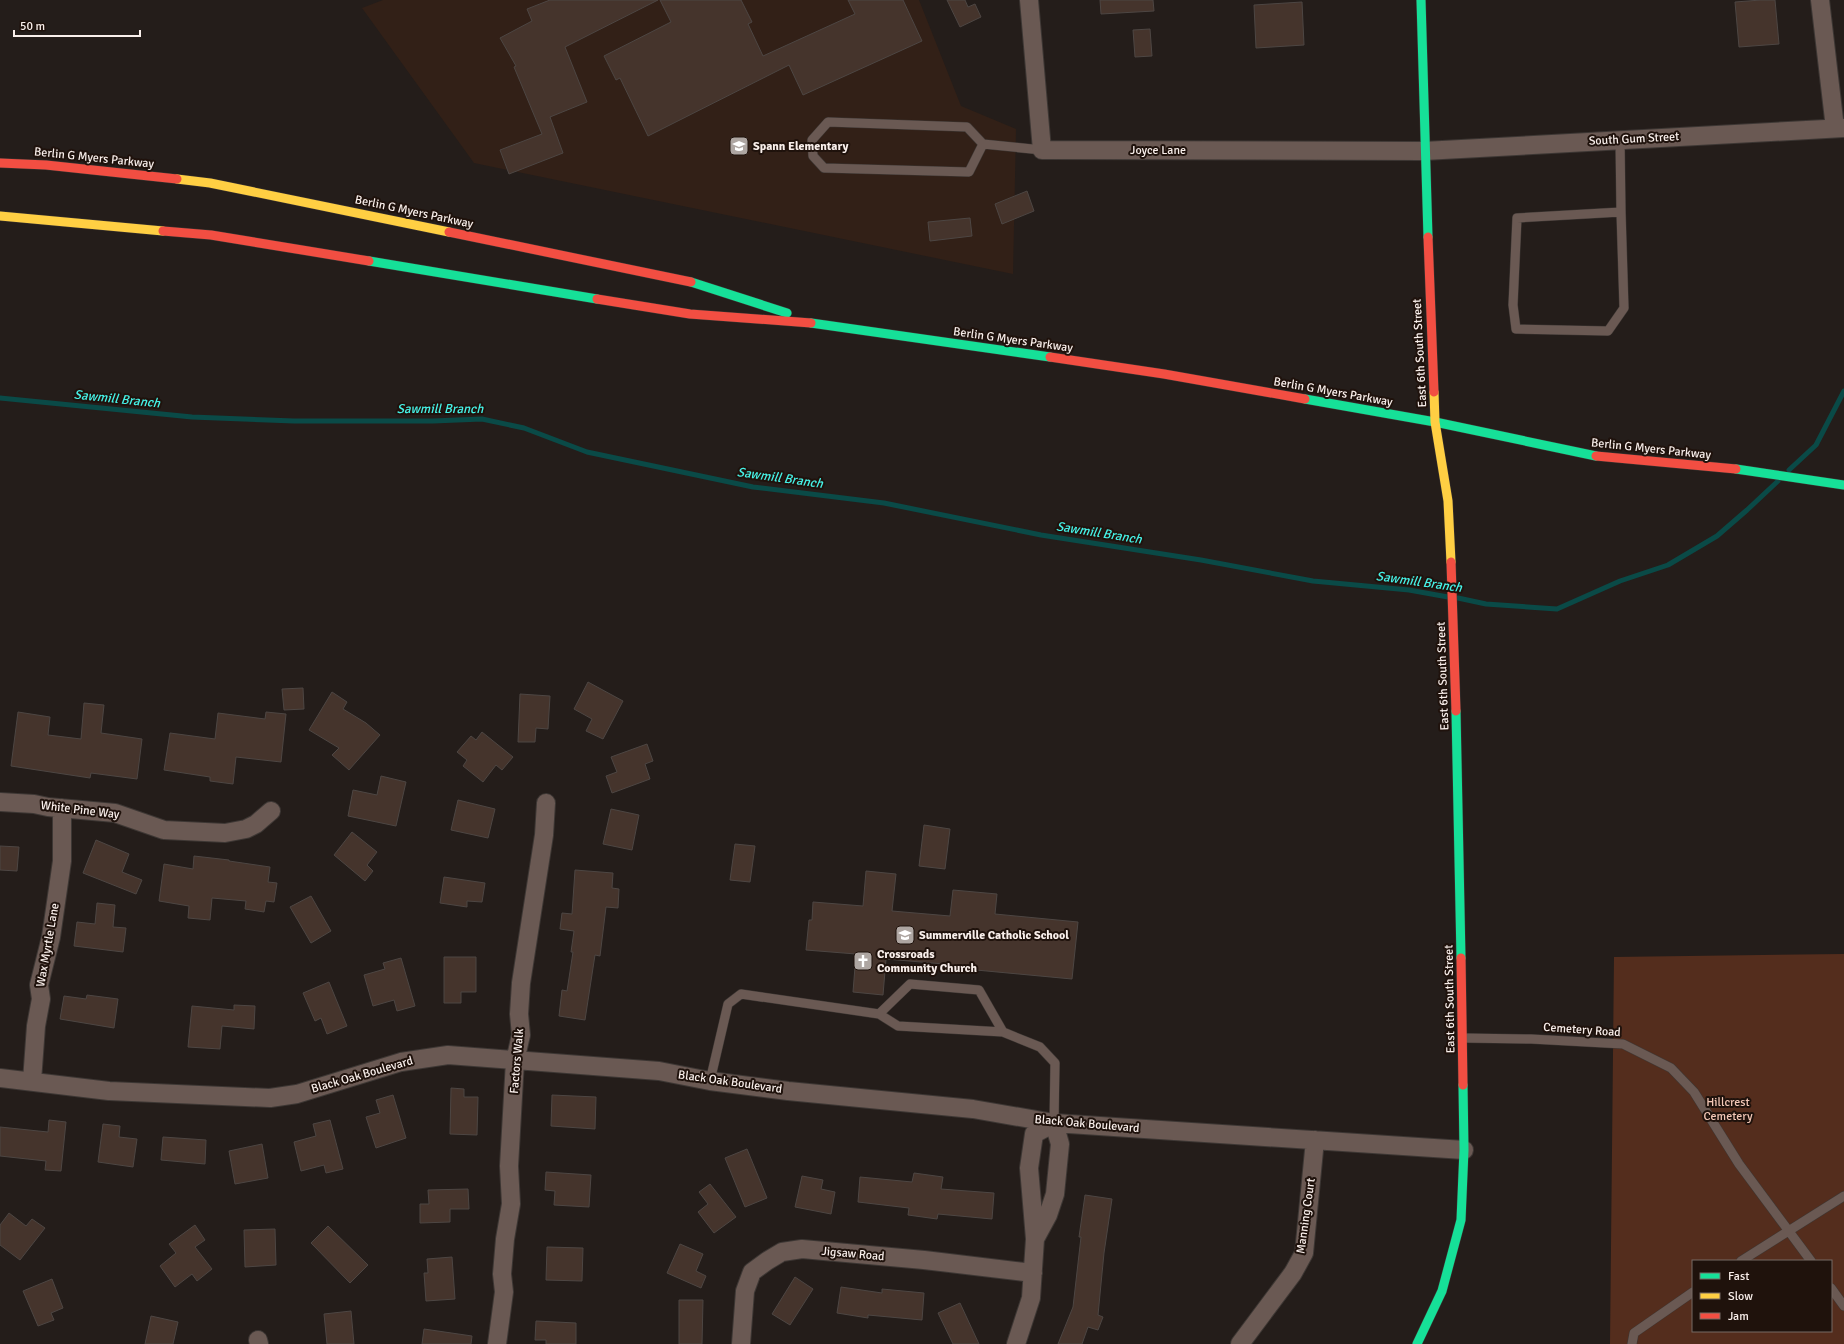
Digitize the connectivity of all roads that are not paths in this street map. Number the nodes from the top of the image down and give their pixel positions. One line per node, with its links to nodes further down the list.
1 (1029, 0): 7 (street)
2 (1422, 0): 8 (main road, East 6th South Street)
3 (1820, 0): 4 (street)
4 (1839, 128): 5 (street, South Gum Street)
5 (1620, 140): 8 (street, South Gum Street); 12 (lane)
6 (983, 144): 6 (lane); 7 (lane)
7 (1042, 150): 8 (street, Joyce Lane)
8 (1424, 151): 15 (main road, East 6th South Street)
9 (0, 158): 11 (main road)
10 (0, 163): 11 (main road, Berlin G Myers Parkway)
11 (46, 164): 14 (main road, Berlin G Myers Parkway)
12 (1621, 212): 12 (lane)
13 (0, 216): 14 (main road, Berlin G Myers Parkway)
14 (817, 323): 15 (main road, Berlin G Myers Parkway)
15 (1435, 422): 16 (main road, Berlin G Myers Parkway); 23 (main road, East 6th South Street)
16 (1844, 485)
17 (0, 802): 19 (street, White Pine Way)
18 (546, 803): 24 (street, Factors Walk)
19 (62, 808): 20 (street, White Pine Way); 26 (street, Wax Myrtle Lane)
20 (271, 811)
21 (879, 1014): 22 (lane); 22 (lane); 27 (lane)
22 (1003, 1032): 28 (lane)
23 (1463, 1038): 30 (main road, East 6th South Street); 32 (lane, Cemetery Road)
24 (515, 1061): 26 (street, Black Oak Boulevard); 27 (street, Black Oak Boulevard); 40 (street, Factors Walk)
25 (0, 1078): 26 (street, Black Oak Boulevard)
26 (32, 1081)
27 (710, 1081): 28 (street, Black Oak Boulevard)
28 (1054, 1123): 29 (street, Black Oak Boulevard); 33 (street); 33 (street)
29 (1316, 1140): 30 (street, Black Oak Boulevard); 43 (street, Manning Court)
30 (1464, 1150): 44 (main road, East 6th South Street)
31 (1844, 1196): 32 (lane)
32 (1788, 1230): 34 (lane); 35 (lane, Cemetery Road)
33 (1036, 1239): 36 (street)
34 (1743, 1260)
35 (1810, 1260)
36 (1033, 1273): 41 (street, Jigsaw Road); 42 (street)
37 (1832, 1289): 39 (lane)
38 (1692, 1293): 45 (lane)
39 (1844, 1306)
40 (497, 1344)
41 (742, 1344)
42 (1016, 1344)
43 (1240, 1344)
44 (1417, 1344)
45 (1632, 1344)

